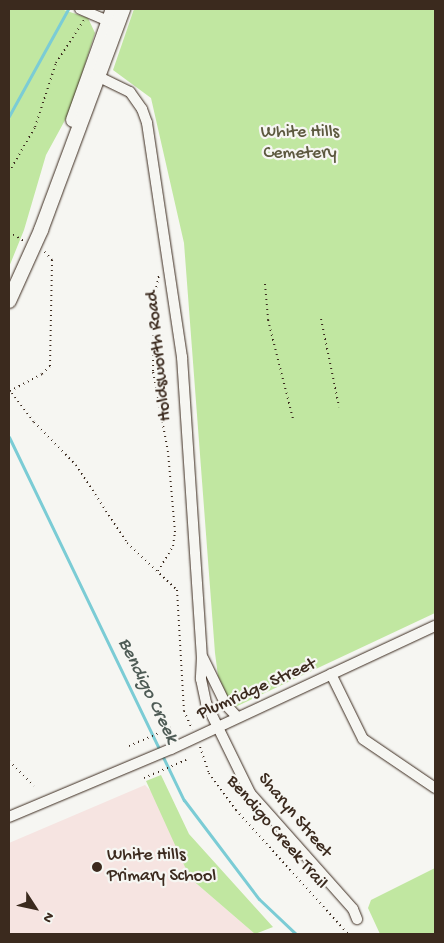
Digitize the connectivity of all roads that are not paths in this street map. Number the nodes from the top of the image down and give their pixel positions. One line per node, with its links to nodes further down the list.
1 (124, 9): 3 (main road)
2 (83, 12): 3 (street)
3 (113, 18): 4 (main road)
4 (94, 74): 5 (main road); 7 (street, Holdsworth Road)
5 (9, 301)
6 (435, 626): 8 (street, Plumridge Street)
7 (202, 657): 9 (street, Holdsworth Road); 10 (street, Holdsworth Road)
8 (332, 674): 9 (street, Plumridge Street); 11 (street)
9 (237, 716): 10 (street, Plumridge Street)
10 (216, 726): 12 (street, Plumridge Street); 13 (street, Sharyn Street)
11 (435, 788)
12 (9, 817)
13 (357, 919)

